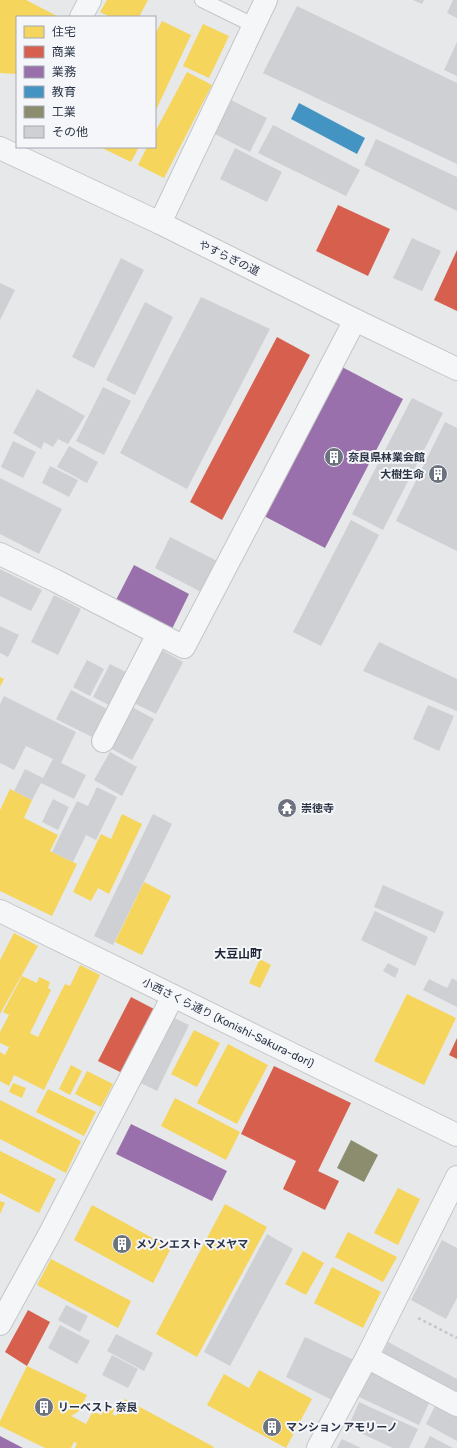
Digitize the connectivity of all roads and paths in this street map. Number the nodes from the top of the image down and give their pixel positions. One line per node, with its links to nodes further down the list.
1 (90, 0): 4 (street)
2 (202, 0): 5 (lane)
3 (266, 0): 5 (street)
4 (82, 16)
5 (253, 25): 7 (street)
6 (9, 147): 7 (street, やすらぎの道)
7 (160, 223): 8 (street, やすらぎの道)
8 (355, 320): 9 (street, やすらぎの道); 11 (street)
9 (457, 369)
10 (0, 554): 11 (street)
11 (158, 634): 12 (street)
12 (104, 741)
13 (0, 911): 14 (street, 小西さくら通り (Konishi-Sakura-dori))
14 (173, 996): 15 (street, 小西さくら通り (Konishi-Sakura-dori)); 18 (street)
15 (457, 1135)
16 (457, 1177): 17 (street)
17 (393, 1305): 19 (path); 20 (street)
18 (0, 1324)
19 (457, 1338)
20 (367, 1358): 21 (street); 22 (street)
21 (457, 1405)
22 (318, 1448)

